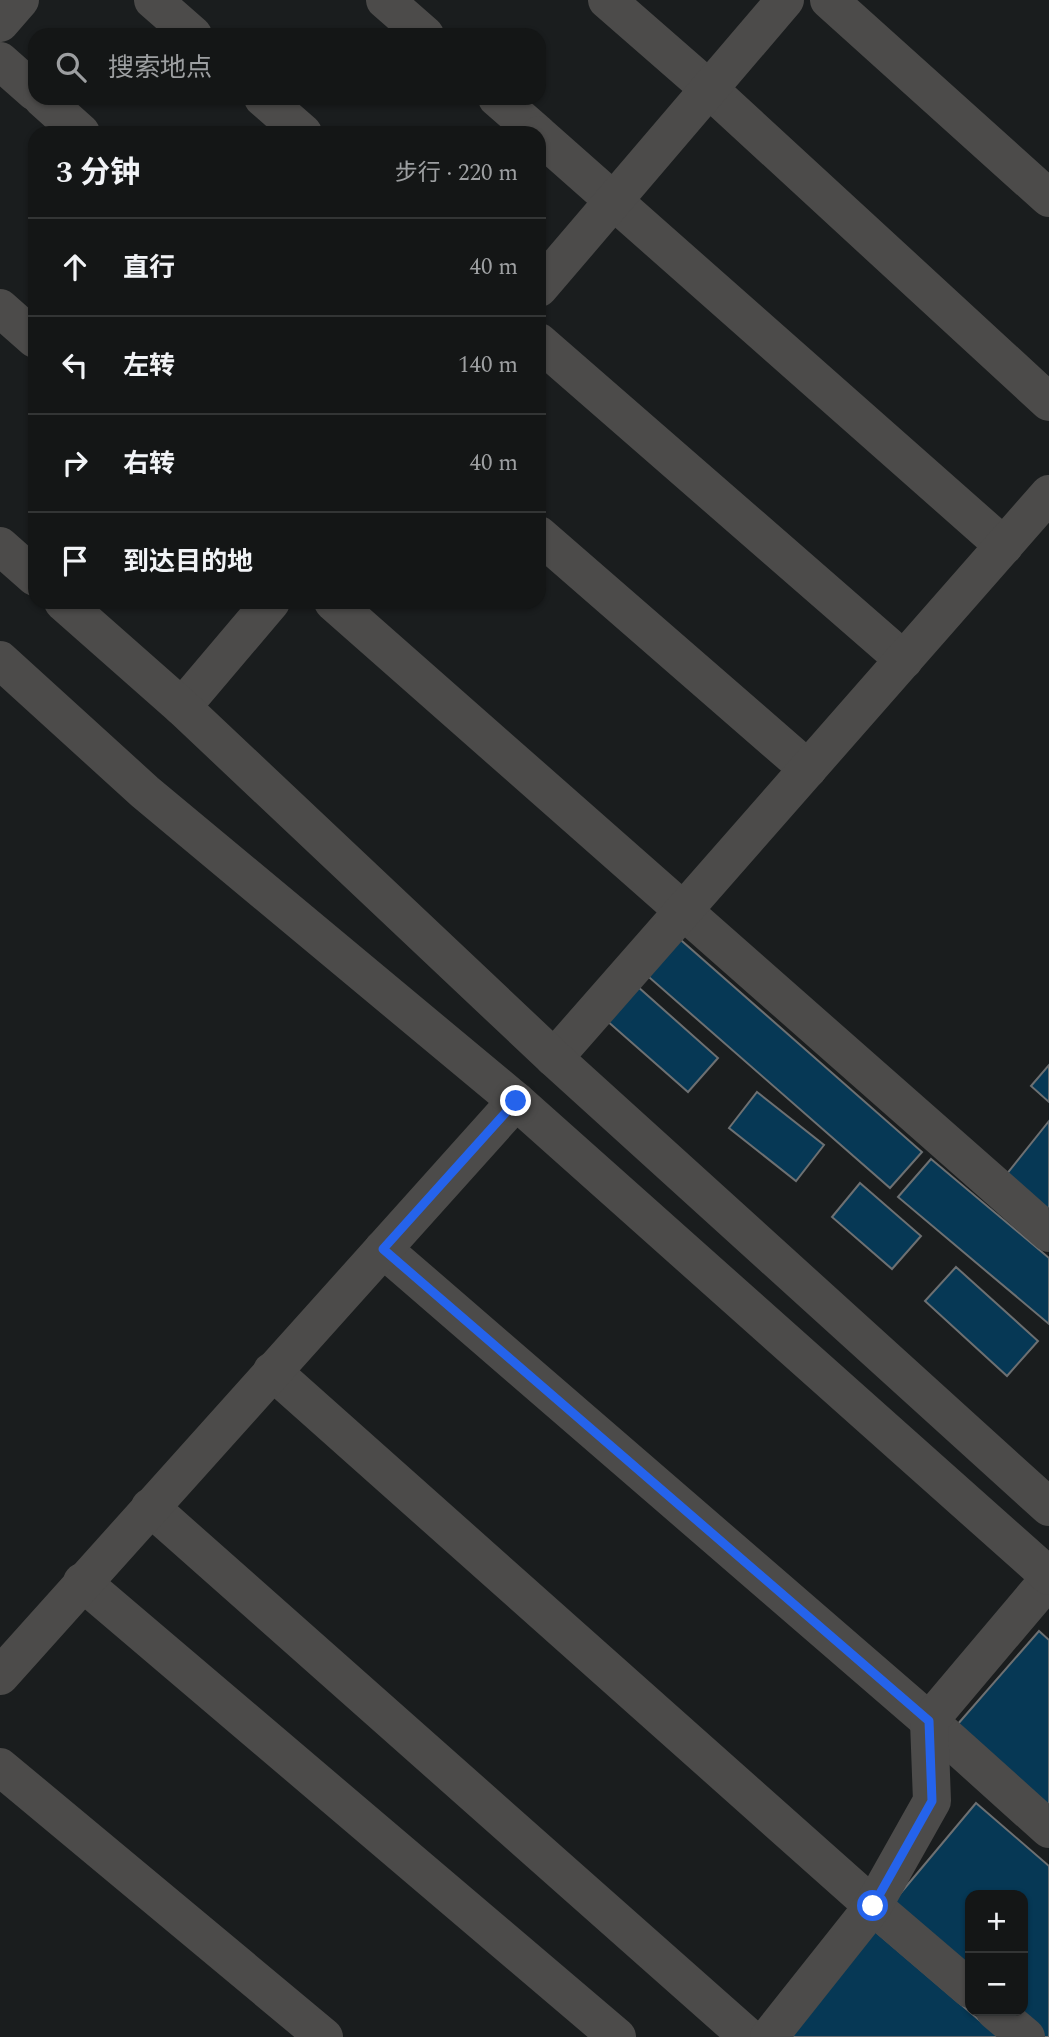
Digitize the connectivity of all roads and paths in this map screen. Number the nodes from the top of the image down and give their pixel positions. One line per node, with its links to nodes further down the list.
1 (20, 0): 7 (street)
2 (153, 0): 8 (street)
3 (385, 0): 9 (street)
4 (607, 0): 12 (street)
5 (785, 0): 12 (street)
6 (829, 0): 20 (street)
7 (0, 23)
8 (184, 28)
9 (417, 28)
10 (0, 61): 11 (street)
11 (28, 86)
12 (709, 89): 21 (street); 26 (street)
13 (50, 105): 16 (street)
14 (272, 105): 17 (street)
15 (505, 105): 18 (street)
16 (73, 126)
17 (295, 126)
18 (529, 126)
19 (546, 141): 21 (street)
20 (1049, 198)
21 (614, 200): 22 (street); 29 (street)
22 (546, 280)
23 (0, 308): 24 (street)
24 (28, 333)
25 (546, 348): 36 (street)
26 (1049, 402)
27 (1049, 494): 29 (street)
28 (546, 541): 38 (street)
29 (1004, 545): 36 (street)
30 (0, 546): 31 (street)
31 (28, 571)
32 (71, 609): 37 (street)
33 (265, 609): 37 (street)
34 (341, 609): 39 (street)
35 (0, 660): 41 (street)
36 (904, 660): 38 (street)
37 (182, 706): 40 (street)
38 (808, 769): 39 (street)
39 (683, 911): 40 (street); 42 (street)
40 (554, 1058): 46 (street)
41 (516, 1101): 43 (street); 47 (street)
42 (1049, 1233)
43 (383, 1249): 44 (street); 50 (street)
44 (272, 1371): 45 (street); 53 (street)
45 (150, 1507): 48 (street); 58 (street)
46 (1049, 1507)
47 (1049, 1578): 50 (street)
48 (82, 1582): 49 (street); 57 (street)
49 (0, 1676)
50 (929, 1721): 52 (street); 53 (street)
51 (0, 1767): 56 (street)
52 (1049, 1829)
53 (873, 1906): 54 (street); 59 (street)
54 (965, 1985)
55 (1001, 2016): 60 (street)
56 (324, 2037)
57 (617, 2037)
58 (748, 2037)
59 (769, 2037)
60 (1026, 2037)

